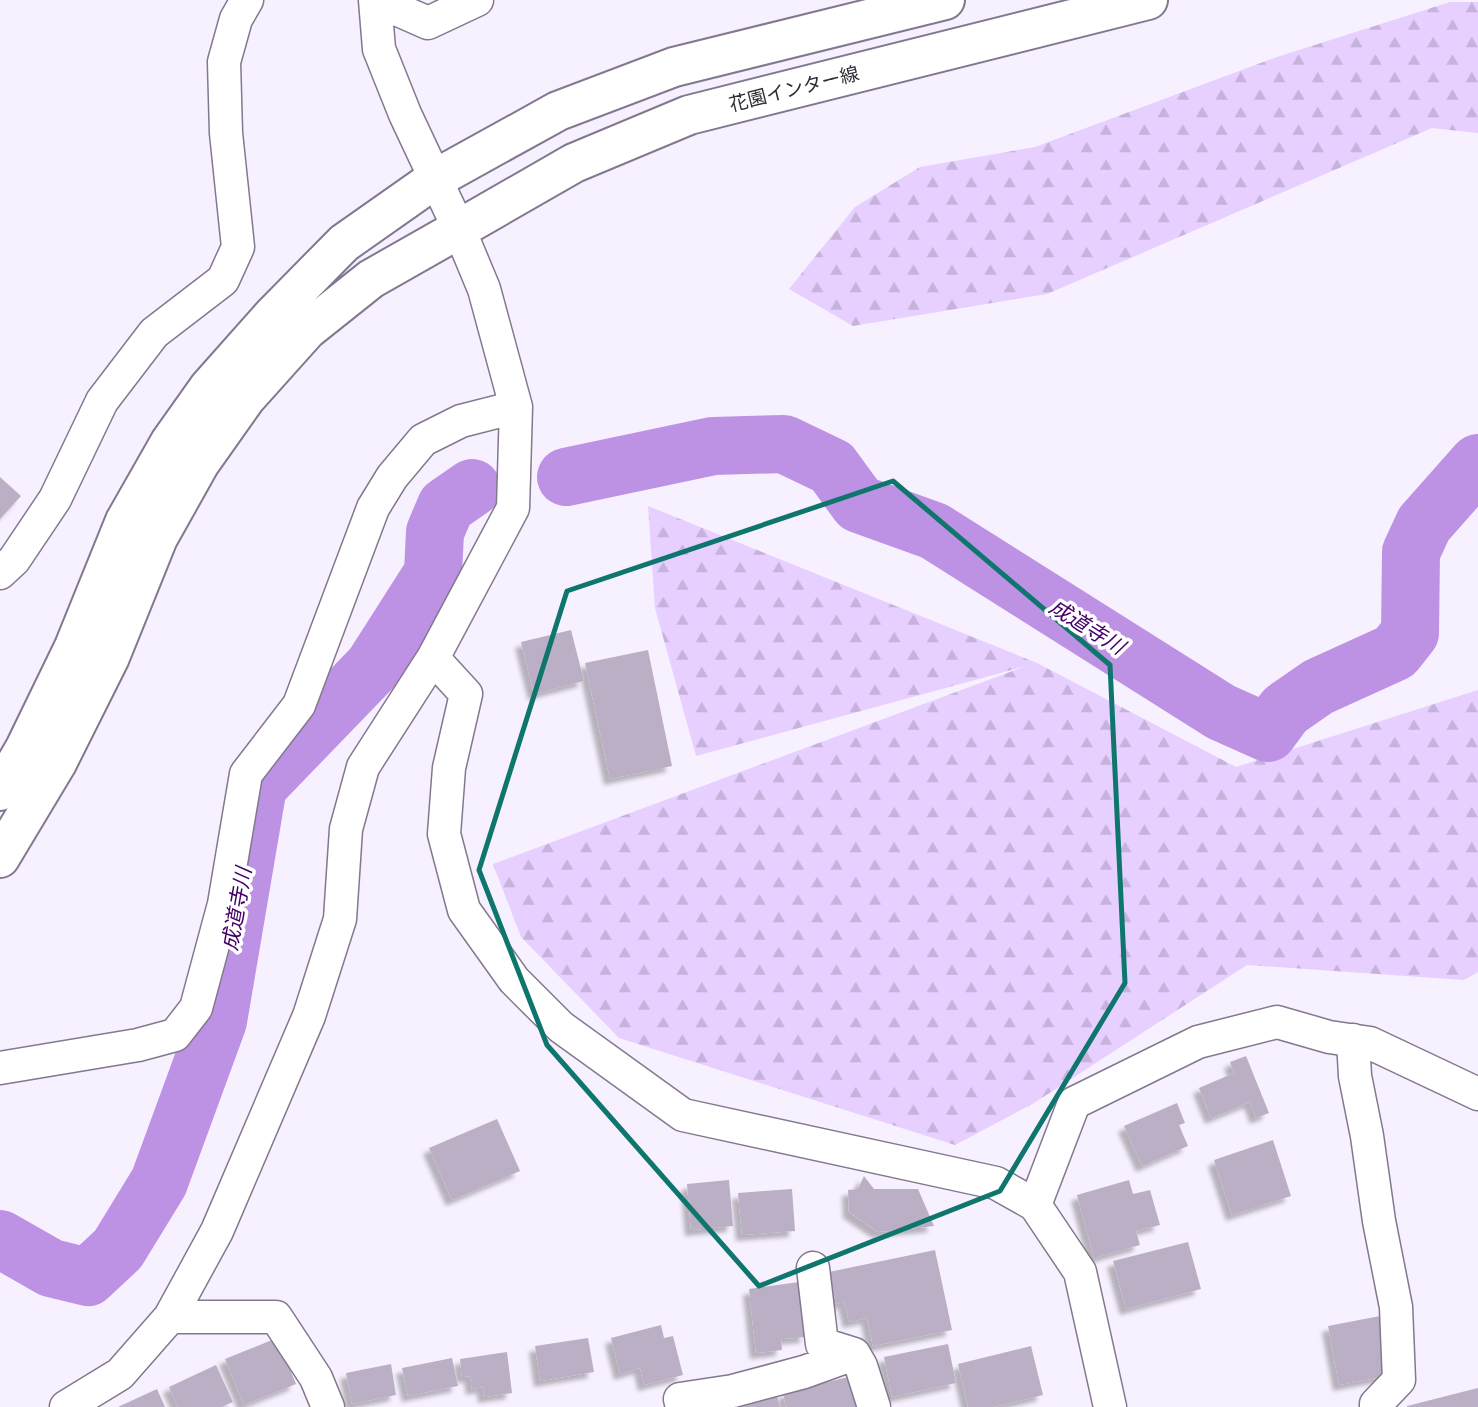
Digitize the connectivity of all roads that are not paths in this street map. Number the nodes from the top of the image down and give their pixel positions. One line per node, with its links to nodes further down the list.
1 (247, 0): 9 (street)
2 (375, 0): 3 (street); 6 (street)
3 (477, 0)
4 (945, 0): 6 (main road)
5 (1148, 0): 7 (main road, 花園インター線)
6 (435, 179): 7 (street); 11 (main road)
7 (459, 229): 8 (street); 12 (main road, 花園インター線)
8 (516, 407): 10 (street); 14 (street)
9 (0, 573)
10 (433, 658): 16 (street); 18 (street)
11 (0, 791)
12 (0, 858)
13 (1353, 1040): 15 (street); 16 (street); 25 (street)
14 (0, 1068)
15 (1478, 1094)
16 (1035, 1205): 24 (street)
17 (813, 1268): 19 (street)
18 (170, 1317): 20 (street); 21 (street)
19 (854, 1354): 22 (street); 23 (street)
20 (66, 1407)
21 (328, 1407)
22 (682, 1407)
23 (874, 1407)
24 (1110, 1407)
25 (1377, 1407)

